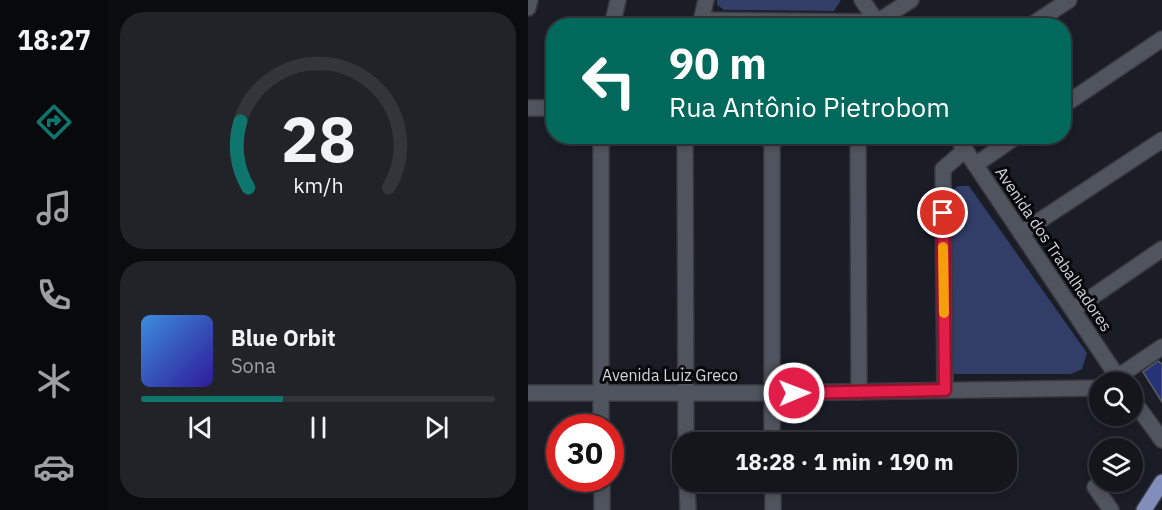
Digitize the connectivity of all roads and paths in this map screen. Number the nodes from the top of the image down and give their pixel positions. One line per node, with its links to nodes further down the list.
1 (530, 0): 7 (street)
2 (618, 0): 8 (street)
3 (706, 0): 9 (street)
4 (862, 0): 10 (street)
5 (911, 0): 11 (street)
6 (1069, 0): 12 (street)
7 (528, 8)
8 (614, 18)
9 (702, 18)
10 (874, 18)
11 (886, 18)
12 (1042, 18)
13 (1162, 39): 14 (street)
14 (1071, 100)
15 (528, 108): 16 (street)
16 (546, 108)
17 (1162, 140): 26 (street)
18 (601, 144): 37 (street)
19 (685, 144): 38 (street)
20 (772, 144): 36 (street)
21 (858, 144): 34 (street)
22 (961, 144): 24 (street, Avenida dos Trabalhadores)
23 (1005, 144): 25 (street)
24 (965, 150): 25 (street, Avenida dos Trabalhadores); 33 (street)
25 (975, 165): 26 (street, Avenida dos Trabalhadores)
26 (1021, 233): 28 (street, Avenida dos Trabalhadores)
27 (1162, 249): 28 (street)
28 (1073, 310): 30 (street, Avenida dos Trabalhadores)
29 (1162, 346): 31 (street)
30 (1111, 372)
31 (1128, 372)
32 (1089, 388): 33 (street, Avenida Luiz Greco)
33 (945, 390): 34 (street, Avenida Luiz Greco)
34 (859, 392): 36 (street, Avenida Luiz Greco)
35 (528, 393): 37 (street, Avenida Luiz Greco)
36 (772, 393): 38 (street, Avenida Luiz Greco); 42 (street)
37 (601, 394): 38 (street, Avenida Luiz Greco); 39 (street)
38 (686, 394): 41 (street)
39 (601, 414)
40 (1143, 414): 43 (street)
41 (686, 432)
42 (772, 432)
43 (1162, 440)
44 (1162, 482): 53 (main road)
45 (602, 492): 49 (street)
46 (687, 492): 50 (street)
47 (773, 492): 51 (street)
48 (1098, 492): 52 (street)
49 (602, 510)
50 (688, 510)
51 (773, 510)
52 (1111, 510)
53 (1144, 510)

